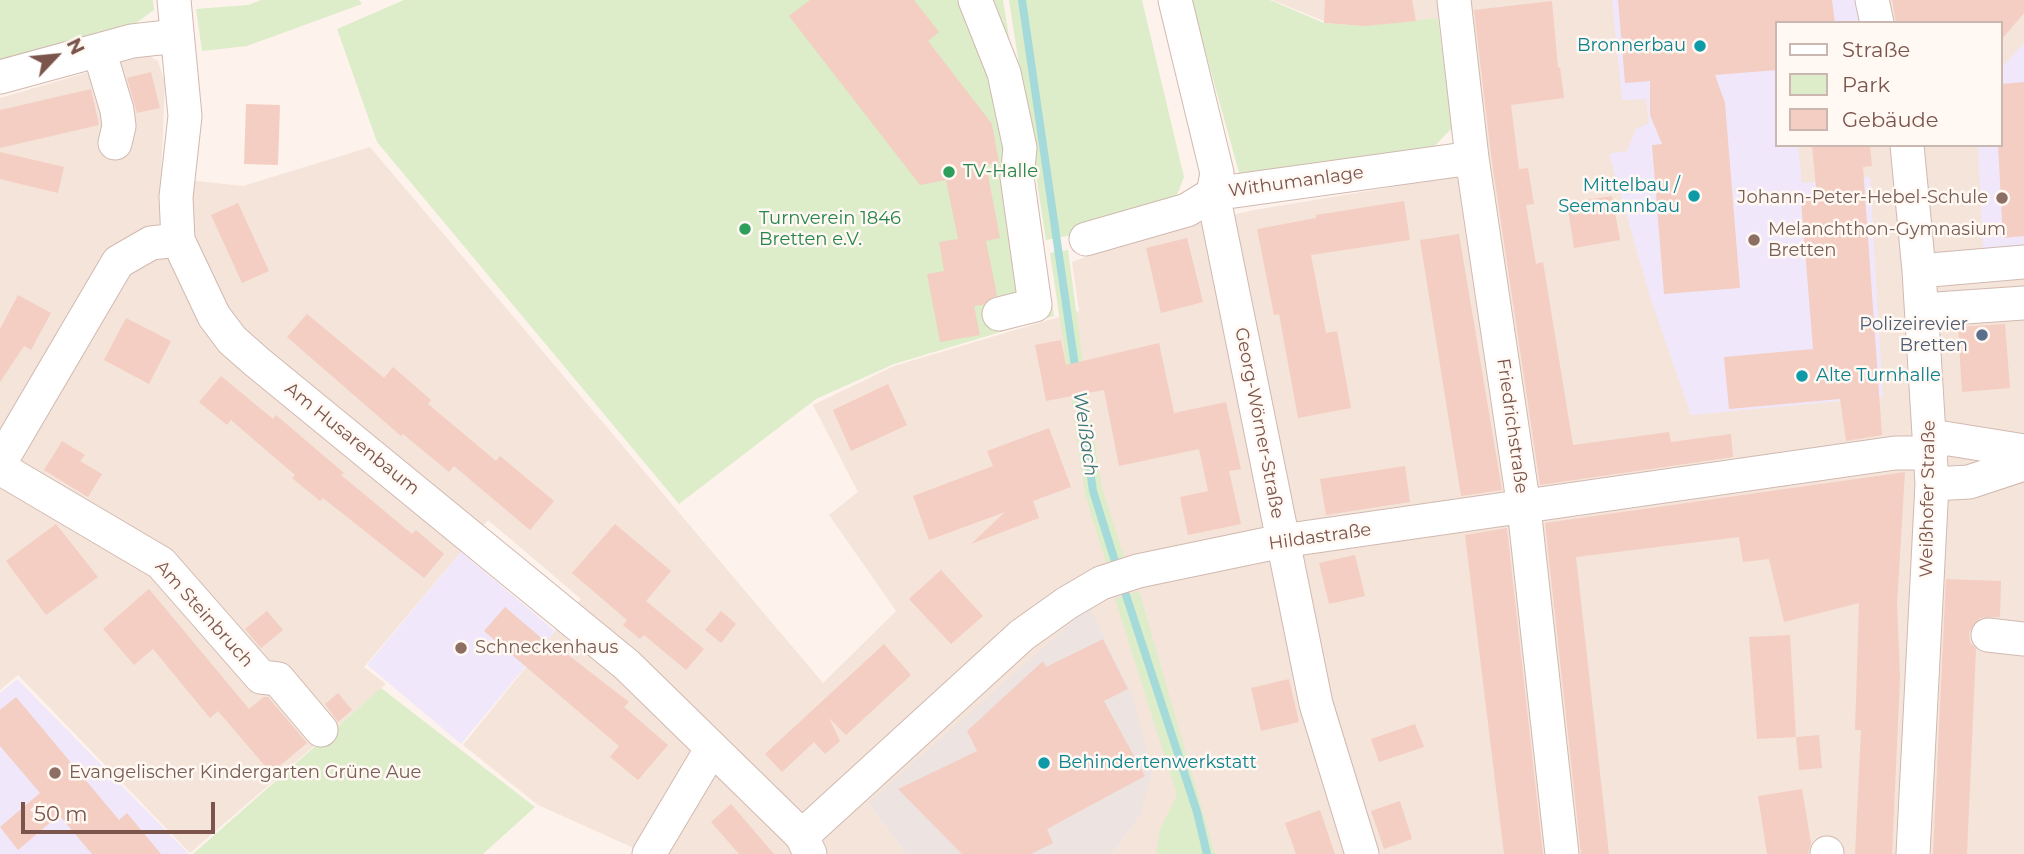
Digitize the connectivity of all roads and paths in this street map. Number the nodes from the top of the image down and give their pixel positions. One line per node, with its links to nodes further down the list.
1 (975, 0): 20 (street)
2 (1156, 0): 13 (street, Georg-Wörner-Straße)
3 (1175, 0): 13 (street, Georg-Wörner-Straße)
4 (1454, 0): 12 (street, Friedrichstraße)
5 (1872, 0): 7 (street)
6 (176, 16): 8 (street); 15 (street, Am Husarenbaum)
7 (1877, 21)
8 (99, 50): 9 (street); 10 (street)
9 (0, 77)
10 (115, 143)
11 (1907, 147): 17 (street, Weißhofer Straße)
12 (1472, 158): 13 (street, Withumanlage); 25 (street, Friedrichstraße)
13 (1213, 194): 14 (street, Withumanlage); 26 (street, Georg-Wörner-Straße)
14 (1086, 239)
15 (178, 240): 24 (street); 30 (street, Am Husarenbaum)
16 (2024, 262): 17 (street)
17 (1919, 271): 19 (street, Weißhofer Straße)
18 (2024, 303): 19 (street)
19 (1922, 310): 22 (street, Weißhofer Straße)
20 (999, 314)
21 (2024, 452): 22 (street)
22 (1931, 458): 23 (street); 25 (street, Hildastraße); 35 (street, Weißhofer Straße)
23 (2024, 464)
24 (0, 466): 29 (street, Am Steinbruch)
25 (1524, 508): 26 (street, Hildastraße); 34 (street, Friedrichstraße)
26 (1282, 541): 31 (street, Hildastraße); 33 (street, Georg-Wörner-Straße)
27 (1988, 635): 28 (street)
28 (2024, 639)
29 (321, 730)
30 (712, 748): 31 (street, Am Husarenbaum); 32 (street)
31 (806, 845)
32 (649, 854)
33 (1362, 854)
34 (1562, 854)
35 (1913, 854)

